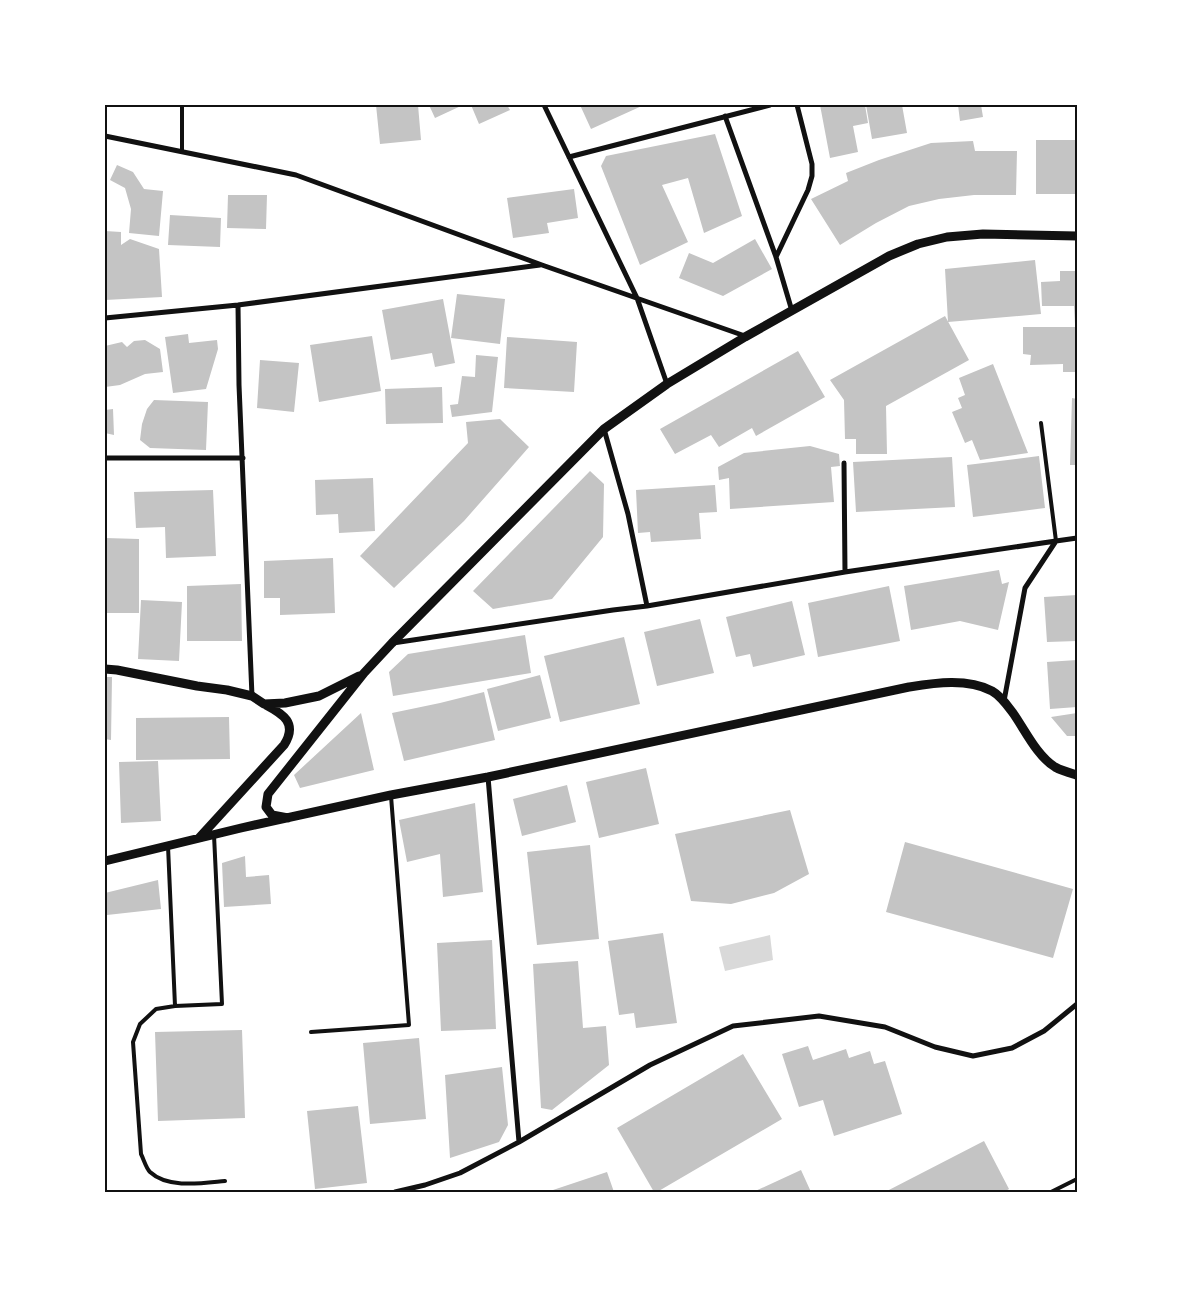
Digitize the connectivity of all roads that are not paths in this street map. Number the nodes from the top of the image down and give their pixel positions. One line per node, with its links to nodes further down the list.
1 (182, 105): 7 (lane)
2 (544, 105): 8 (street)
3 (770, 105): 5 (street)
4 (797, 105): 10 (street)
5 (725, 116): 8 (street); 10 (street)
6 (105, 136): 7 (street)
7 (182, 152): 11 (street)
8 (569, 157): 12 (street)
9 (1077, 236): 14 (street)
10 (776, 257): 14 (street)
11 (542, 265): 12 (street); 13 (street)
12 (637, 298): 16 (street); 17 (street)
13 (238, 305): 15 (street); 21 (street)
14 (792, 311): 16 (street)
15 (105, 318)
16 (745, 337): 17 (street)
17 (666, 384): 19 (street)
18 (1041, 423): 24 (lane)
19 (604, 429): 26 (street); 27 (street)
20 (105, 458): 21 (street)
21 (243, 458): 30 (street)
22 (844, 463): 25 (street)
23 (1077, 538): 24 (street)
24 (1056, 541): 25 (street); 31 (street)
25 (845, 572): 26 (street)
26 (647, 606): 27 (street)
27 (392, 643): 29 (street)
28 (105, 669): 30 (street)
29 (364, 673): 32 (street); 36 (street)
30 (252, 696): 32 (street)
31 (1004, 701): 33 (street); 34 (street)
32 (264, 704): 38 (street)
33 (1077, 775)
34 (488, 777): 35 (street); 44 (street)
35 (391, 795): 36 (street); 43 (lane)
36 (288, 818): 37 (street)
37 (214, 835): 38 (street); 42 (lane)
38 (199, 838): 39 (street)
39 (168, 846): 40 (street); 42 (lane)
40 (105, 861)
41 (1077, 1004): 44 (street)
42 (175, 1006): 46 (lane)
43 (311, 1032)
44 (519, 1142): 47 (street)
45 (1077, 1179): 48 (lane)
46 (225, 1182)
47 (395, 1192)
48 (1051, 1192)

